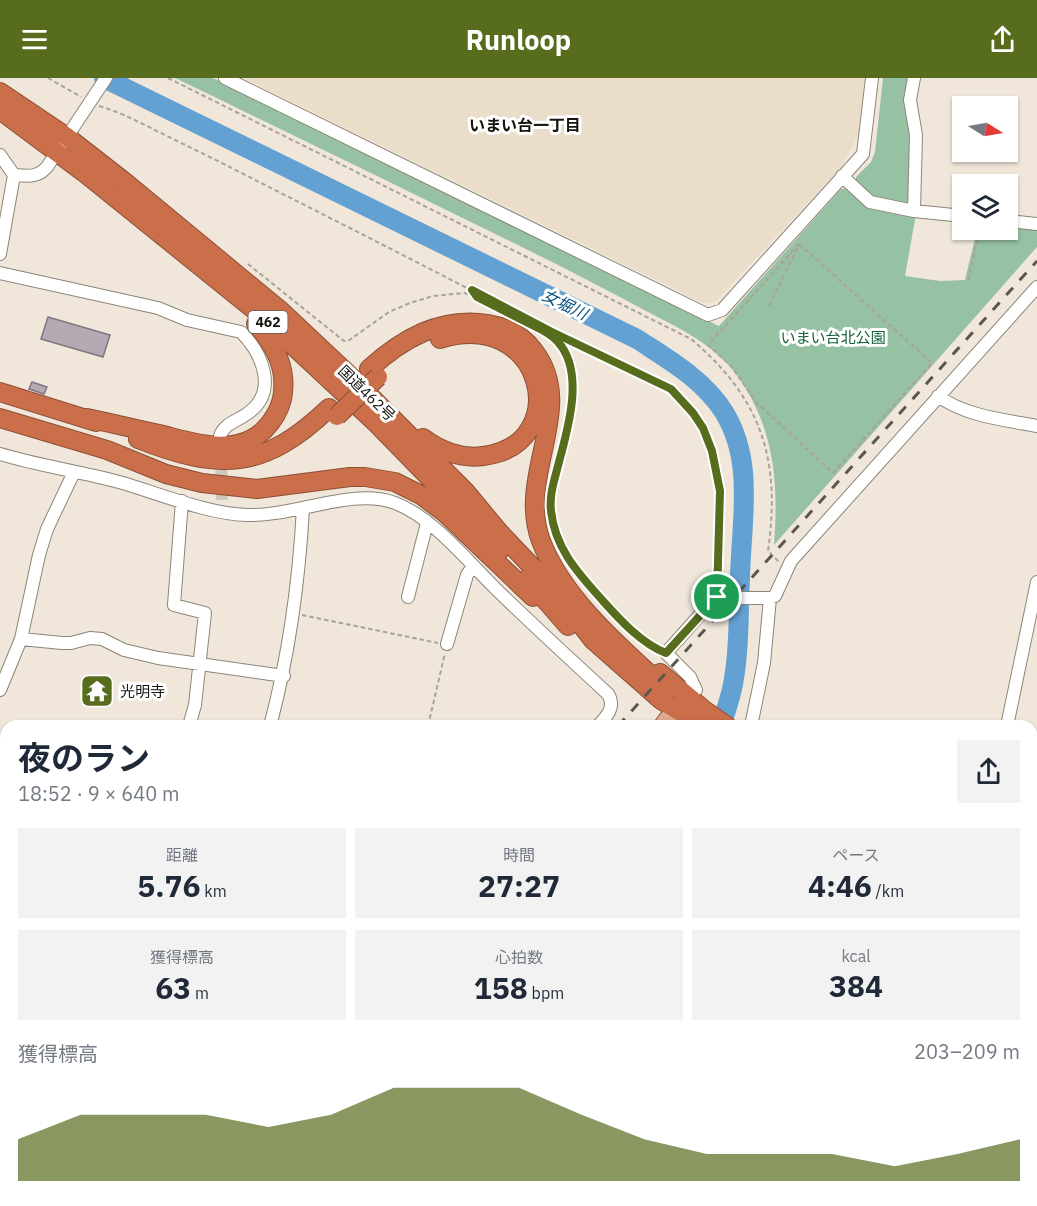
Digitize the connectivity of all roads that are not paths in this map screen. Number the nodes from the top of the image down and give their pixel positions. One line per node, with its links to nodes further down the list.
1 (106, 78): 7 (street)
2 (225, 78): 10 (street)
3 (872, 78): 10 (street)
4 (914, 78): 11 (street)
5 (0, 92): 7 (highway, 国道462号 / 462)
6 (0, 110): 7 (highway, 国道462号 / 462)
7 (62, 145): 9 (street); 15 (highway, 国道462号 / 462); 19 (highway, 国道462号 / 462)
8 (0, 155): 9 (street)
9 (14, 175): 16 (street)
10 (842, 176): 11 (street)
11 (914, 211): 12 (street)
12 (952, 215)
13 (1018, 222): 14 (street)
14 (1037, 224)
15 (168, 242): 25 (highway); 42 (highway, 国道462号 / 462)
16 (0, 254)
17 (0, 273): 27 (street)
18 (1037, 287): 22 (street)
19 (281, 311): 20 (highway); 51 (highway, 国道462号 / 462)
20 (373, 373): 23 (highway); 35 (highway)
21 (0, 392): 25 (highway)
22 (938, 396): 26 (street); 38 (street)
23 (333, 412): 25 (highway); 28 (highway)
24 (0, 418): 28 (highway)
25 (87, 418)
26 (1037, 426)
27 (220, 436)
28 (107, 450): 42 (highway)
29 (0, 453): 30 (street)
30 (74, 472): 31 (street); 40 (street)
31 (182, 501): 32 (street); 43 (street)
32 (303, 508): 33 (street); 44 (street)
33 (427, 523): 34 (street); 37 (street)
34 (473, 566): 41 (street); 49 (street)
35 (564, 582): 52 (highway); 53 (highway)
36 (1037, 582): 39 (street)
37 (408, 597)
38 (768, 598): 46 (street); 54 (street)
39 (1033, 620): 55 (street)
40 (21, 639): 43 (street); 45 (street)
41 (447, 644)
42 (586, 648): 50 (highway, 国道462号 / 462)
43 (200, 664): 44 (street); 47 (street)
44 (284, 676): 48 (street)
45 (0, 690)
46 (696, 690)
47 (191, 720)
48 (272, 720)
49 (604, 720)
50 (670, 720)
51 (671, 720)
52 (673, 720)
53 (703, 720)
54 (752, 720)
55 (1008, 720)

